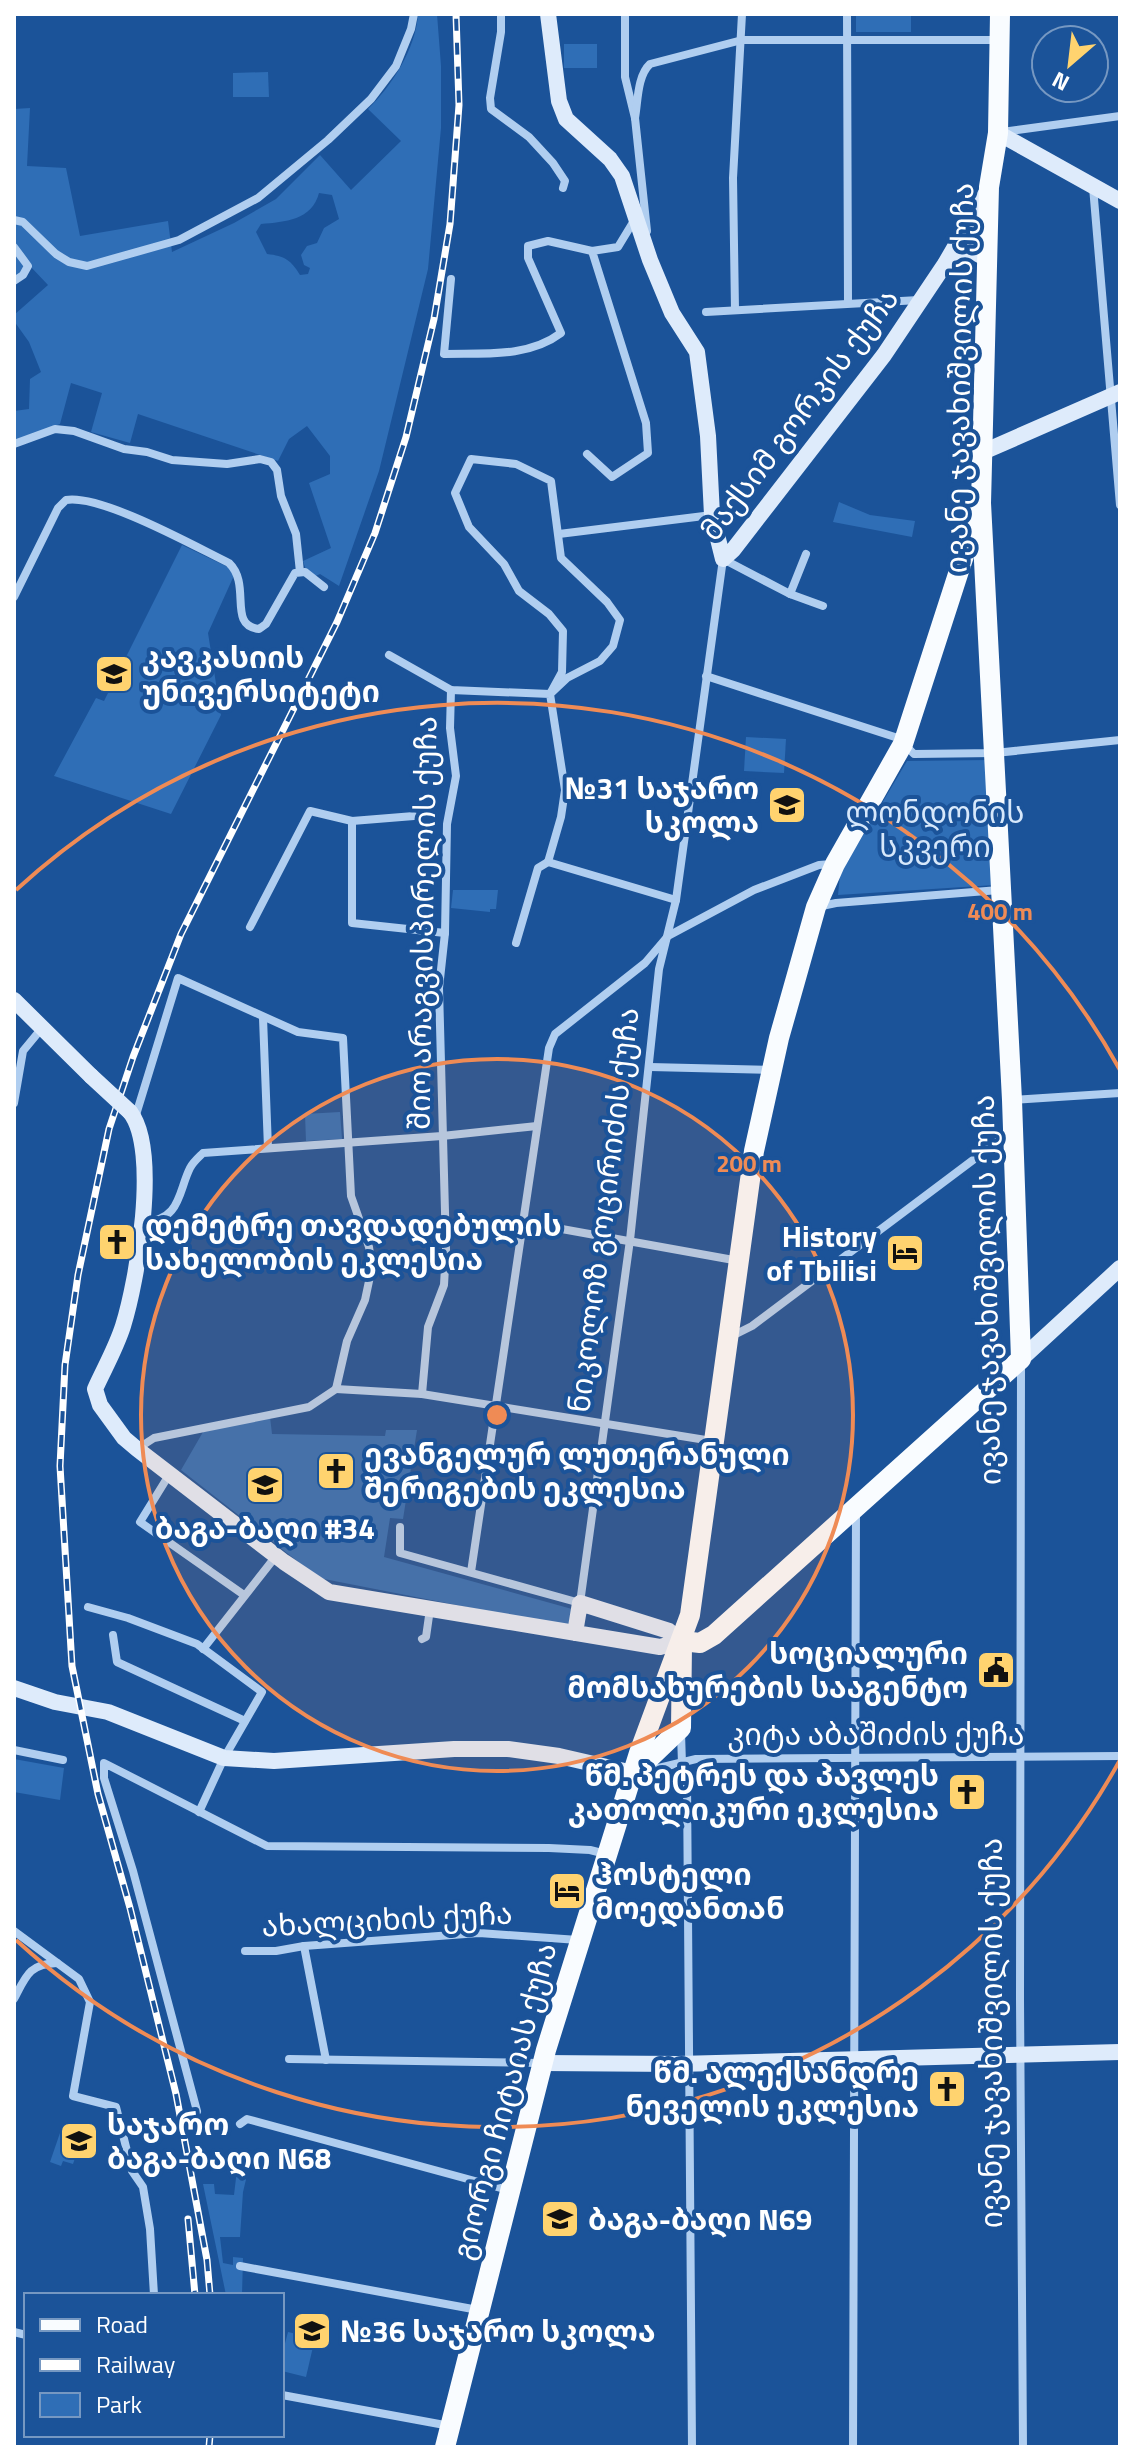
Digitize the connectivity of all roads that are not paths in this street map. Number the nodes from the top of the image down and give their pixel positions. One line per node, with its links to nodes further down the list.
1 (414, 14): 19 (street)
2 (501, 14): 16 (street)
3 (548, 14): 18 (street)
4 (625, 14): 12 (street)
5 (742, 14): 8 (street)
6 (847, 14): 10 (street)
7 (1000, 14): 9 (main road, ივანე ჯავახიშვილის ქუჩა)
8 (742, 40): 10 (street); 12 (street); 29 (street)
9 (1000, 40): 10 (street); 13 (main road, ივანე ჯავახიშვილის ქუჩა)
10 (846, 41): 28 (street)
11 (1120, 116): 13 (street)
12 (635, 118): 23 (street)
13 (998, 133): 14 (street); 15 (main road, ივანე ჯავახიშვილის ქუჩა)
14 (1093, 185): 17 (street); 31 (street)
15 (989, 187): 22 (main road, ივანე ჯავახიშვილის ქუჩა); 24 (street, მაქსიმ გორკის ქუჩა)
16 (563, 188)
17 (1120, 201)
18 (636, 218): 21 (street); 23 (street)
19 (14, 220)
20 (14, 247): 26 (street)
21 (592, 251): 25 (street); 34 (street)
22 (987, 259): 24 (street); 33 (main road, ივანე ჯავახიშვილის ქუჩა)
23 (650, 260): 37 (street)
24 (945, 264): 27 (street, მაქსიმ გორკის ქუჩა)
25 (451, 279)
26 (14, 281)
27 (920, 300): 28 (street); 41 (street, მაქსიმ გორკის ქუჩა)
28 (848, 303): 29 (street)
29 (735, 310): 30 (street)
30 (706, 312)
31 (1116, 394): 33 (street); 36 (street)
32 (14, 444): 43 (street)
33 (983, 452): 35 (main road, ივანე ჯავახიშვილის ქუჩა)
34 (587, 454)
35 (981, 503): 39 (main road, ივანე ჯავახიშვილის ქუჩა); 42 (main road)
36 (1120, 505)
37 (712, 515): 38 (street); 41 (street)
38 (559, 534): 51 (street); 51 (street)
39 (985, 552): 42 (main road); 54 (main road, ივანე ჯავახიშვილის ქუჩა)
40 (806, 554): 45 (street)
41 (723, 559): 45 (street); 49 (street, მაქსიმ გორკის ქუჩა)
42 (962, 559): 53 (main road)
43 (300, 572): 44 (street); 46 (street)
44 (324, 587)
45 (790, 594): 47 (street)
46 (14, 597)
47 (823, 606)
48 (389, 655): 50 (street)
49 (706, 676): 53 (street); 60 (street, მაქსიმ გორკის ქუჩა)
50 (451, 690): 51 (street); 63 (street, შიო არაგვისპირელის ქუჩა)
51 (550, 694): 57 (street)
52 (1120, 740): 54 (street)
53 (903, 744): 54 (street); 58 (main road)
54 (995, 753): 59 (main road, ივანე ჯავახიშვილის ქუჩა)
55 (414, 816): 56 (street)
56 (352, 821): 62 (street); 63 (street)
57 (548, 862): 60 (street); 65 (street)
58 (835, 864): 61 (main road); 64 (street)
59 (1000, 890): 61 (street); 73 (main road, ივანე ჯავახიშვილის ქუჩა)
60 (676, 900): 64 (street, მაქსიმ გორკის ქუჩა)
61 (816, 907): 71 (main road)
62 (250, 927)
63 (445, 933): 78 (street, შიო არაგვისპირელის ქუჩა)
64 (668, 936): 70 (street, ნიკოლოზ გოცირიძის ქუჩა); 76 (street)
65 (516, 943)
66 (14, 1000): 68 (street)
67 (263, 1018): 75 (street); 79 (street); 80 (street)
68 (42, 1027): 69 (street); 75 (street, bridge)
69 (18, 1050): 74 (street)
70 (650, 1067): 71 (street); 83 (street, ნიკოლოზ გოცირიძის ქუჩა)
71 (772, 1070): 84 (main road)
72 (1120, 1093): 73 (street)
73 (1012, 1100): 77 (main road, ივანე ჯავახიშვილის ქუჩა)
74 (14, 1103)
75 (132, 1116): 81 (street)
76 (537, 1126): 78 (street); 82 (street)
77 (1013, 1130): 86 (street); 87 (main road, ივანე ჯავახიშვილის ქუჩა)
78 (442, 1136): 79 (street); 89 (street, შიო არაგვისპირელის ქუჩა)
79 (349, 1142): 80 (street); 88 (street)
80 (268, 1148): 81 (street)
81 (144, 1222): 93 (street)
82 (523, 1222): 83 (street); 90 (street)
83 (630, 1240): 84 (street); 91 (street, ნიკოლოზ გოცირიძის ქუჩა)
84 (740, 1261): 86 (main road)
85 (1120, 1268): 87 (street)
86 (729, 1338): 92 (main road)
87 (1021, 1359): 95 (main road); 114 (street, ივანე ჯავახიშვილის ქუჩა)
88 (336, 1389): 89 (street); 93 (street)
89 (422, 1394): 90 (street)
90 (495, 1406): 91 (street); 98 (street)
91 (606, 1424): 92 (street); 100 (street, ნიკოლოზ გოცირიძის ქუჩა)
92 (713, 1441): 107 (main road)
93 (137, 1449): 94 (street)
94 (169, 1474): 97 (street); 99 (street)
95 (856, 1505): 107 (main road); 116 (street)
96 (400, 1527): 98 (street)
97 (276, 1556): 99 (street); 102 (street)
98 (471, 1572): 100 (street)
99 (244, 1595): 106 (street)
100 (580, 1603): 103 (street, ნიკოლოზ გოცირიძის ქუჩა); 107 (street)
101 (88, 1607): 106 (street)
102 (430, 1609): 103 (street); 105 (street)
103 (575, 1633): 107 (street)
104 (113, 1635): 110 (street)
105 (422, 1639)
106 (203, 1649): 110 (street)
107 (680, 1655): 109 (main road, გიორგი ჩიტაიას ქუჩა); 111 (main road)
108 (14, 1688): 115 (street)
109 (657, 1710): 111 (main road); 119 (main road, გიორგი ჩიტაიას ქუჩა)
110 (245, 1721): 115 (street)
111 (678, 1729): 118 (street); 119 (main road, გიორგი ჩიტაიას ქუჩა)
112 (14, 1750): 117 (street)
113 (1120, 1756): 114 (street, კიტა აბაშიძის ქუჩა)
114 (1020, 1757): 116 (street, კიტა აბაშიძის ქუჩა); 129 (street, ივანე ჯავახიშვილის ქუჩა)
115 (224, 1758): 119 (street); 120 (street)
116 (855, 1759): 118 (street, კიტა აბაშიძის ქუჩა); 131 (street)
117 (63, 1760)
118 (682, 1764): 119 (street, კიტა აბაშიძის ქუჩა); 134 (street)
119 (633, 1773): 121 (main road, გიორგი ჩიტაიას ქუჩა)
120 (199, 1812): 121 (street); 135 (street)
121 (606, 1854): 123 (main road, გიორგი ჩიტაიას ქუჩა)
122 (14, 1931): 126 (street)
123 (579, 1941): 124 (street, ახალციხის ქუჩა); 133 (main road, გიორგი ჩიტაიას ქუჩა)
124 (304, 1946): 125 (street, ახალციხის ქუჩა); 132 (street)
125 (245, 1951)
126 (57, 1963): 127 (street); 139 (street)
127 (14, 1999)
128 (1120, 2052): 129 (street)
129 (1020, 2055): 131 (street); 146 (street, ივანე ჯავახიშვილის ქუჩა)
130 (289, 2059): 132 (street)
131 (856, 2059): 134 (street); 145 (street)
132 (326, 2060): 133 (street)
133 (542, 2063): 134 (street); 137 (main road, გიორგი ჩიტაიას ქუჩა)
134 (691, 2064): 144 (street)
135 (197, 2111)
136 (240, 2124): 137 (street)
137 (508, 2190): 140 (main road, გიორგი ჩიტაიას ქუჩა)
138 (240, 2266): 140 (street)
139 (154, 2293)
140 (479, 2310): 142 (main road, გიორგი ჩიტაიას ქუჩა)
141 (284, 2395): 142 (street)
142 (450, 2426): 143 (main road, გიორგი ჩიტაიას ქუჩა)
143 (445, 2447)
144 (692, 2447)
145 (853, 2447)
146 (1023, 2447)

